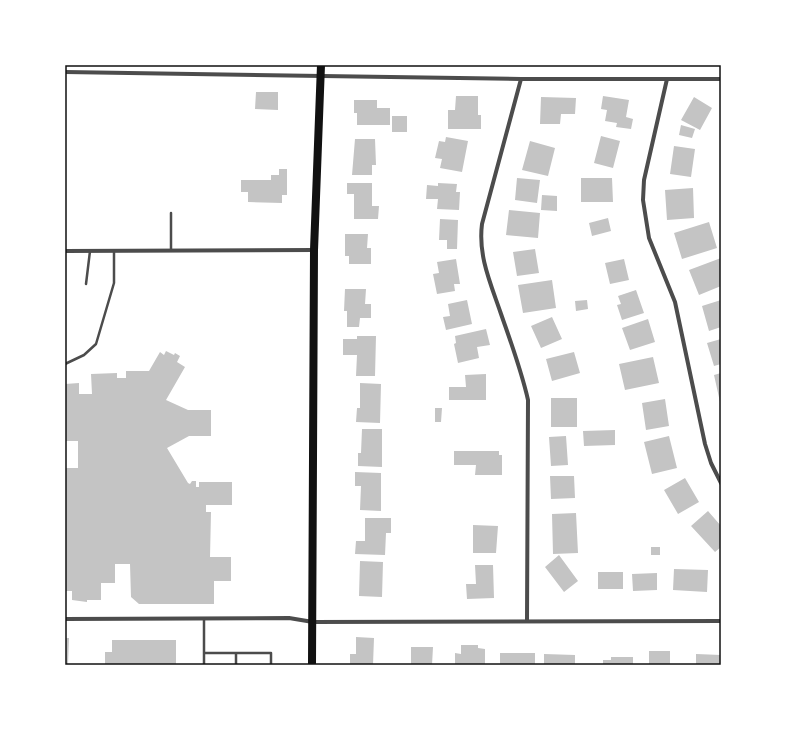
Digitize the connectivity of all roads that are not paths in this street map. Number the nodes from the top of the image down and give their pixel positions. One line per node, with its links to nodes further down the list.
1 (321, 65): 3 (main road)
2 (65, 72): 3 (street)
3 (321, 75): 4 (street); 8 (main road)
4 (521, 79): 5 (street); 18 (street)
5 (668, 79): 6 (street); 15 (street)
6 (721, 79)
7 (171, 213): 12 (lane)
8 (314, 250): 12 (street); 20 (main road)
9 (65, 251): 10 (street)
10 (90, 251): 11 (street); 13 (lane)
11 (114, 251): 12 (street); 14 (lane)
12 (171, 251)
13 (86, 284)
14 (65, 364)
15 (721, 483)
16 (65, 619): 17 (street)
17 (204, 619): 20 (street); 21 (lane)
18 (527, 621): 19 (street); 20 (street)
19 (721, 621)
20 (313, 622): 26 (main road)
21 (204, 653): 22 (lane); 23 (lane)
22 (236, 653): 24 (lane); 25 (lane)
23 (204, 665)
24 (236, 665)
25 (271, 665)
26 (312, 665)

